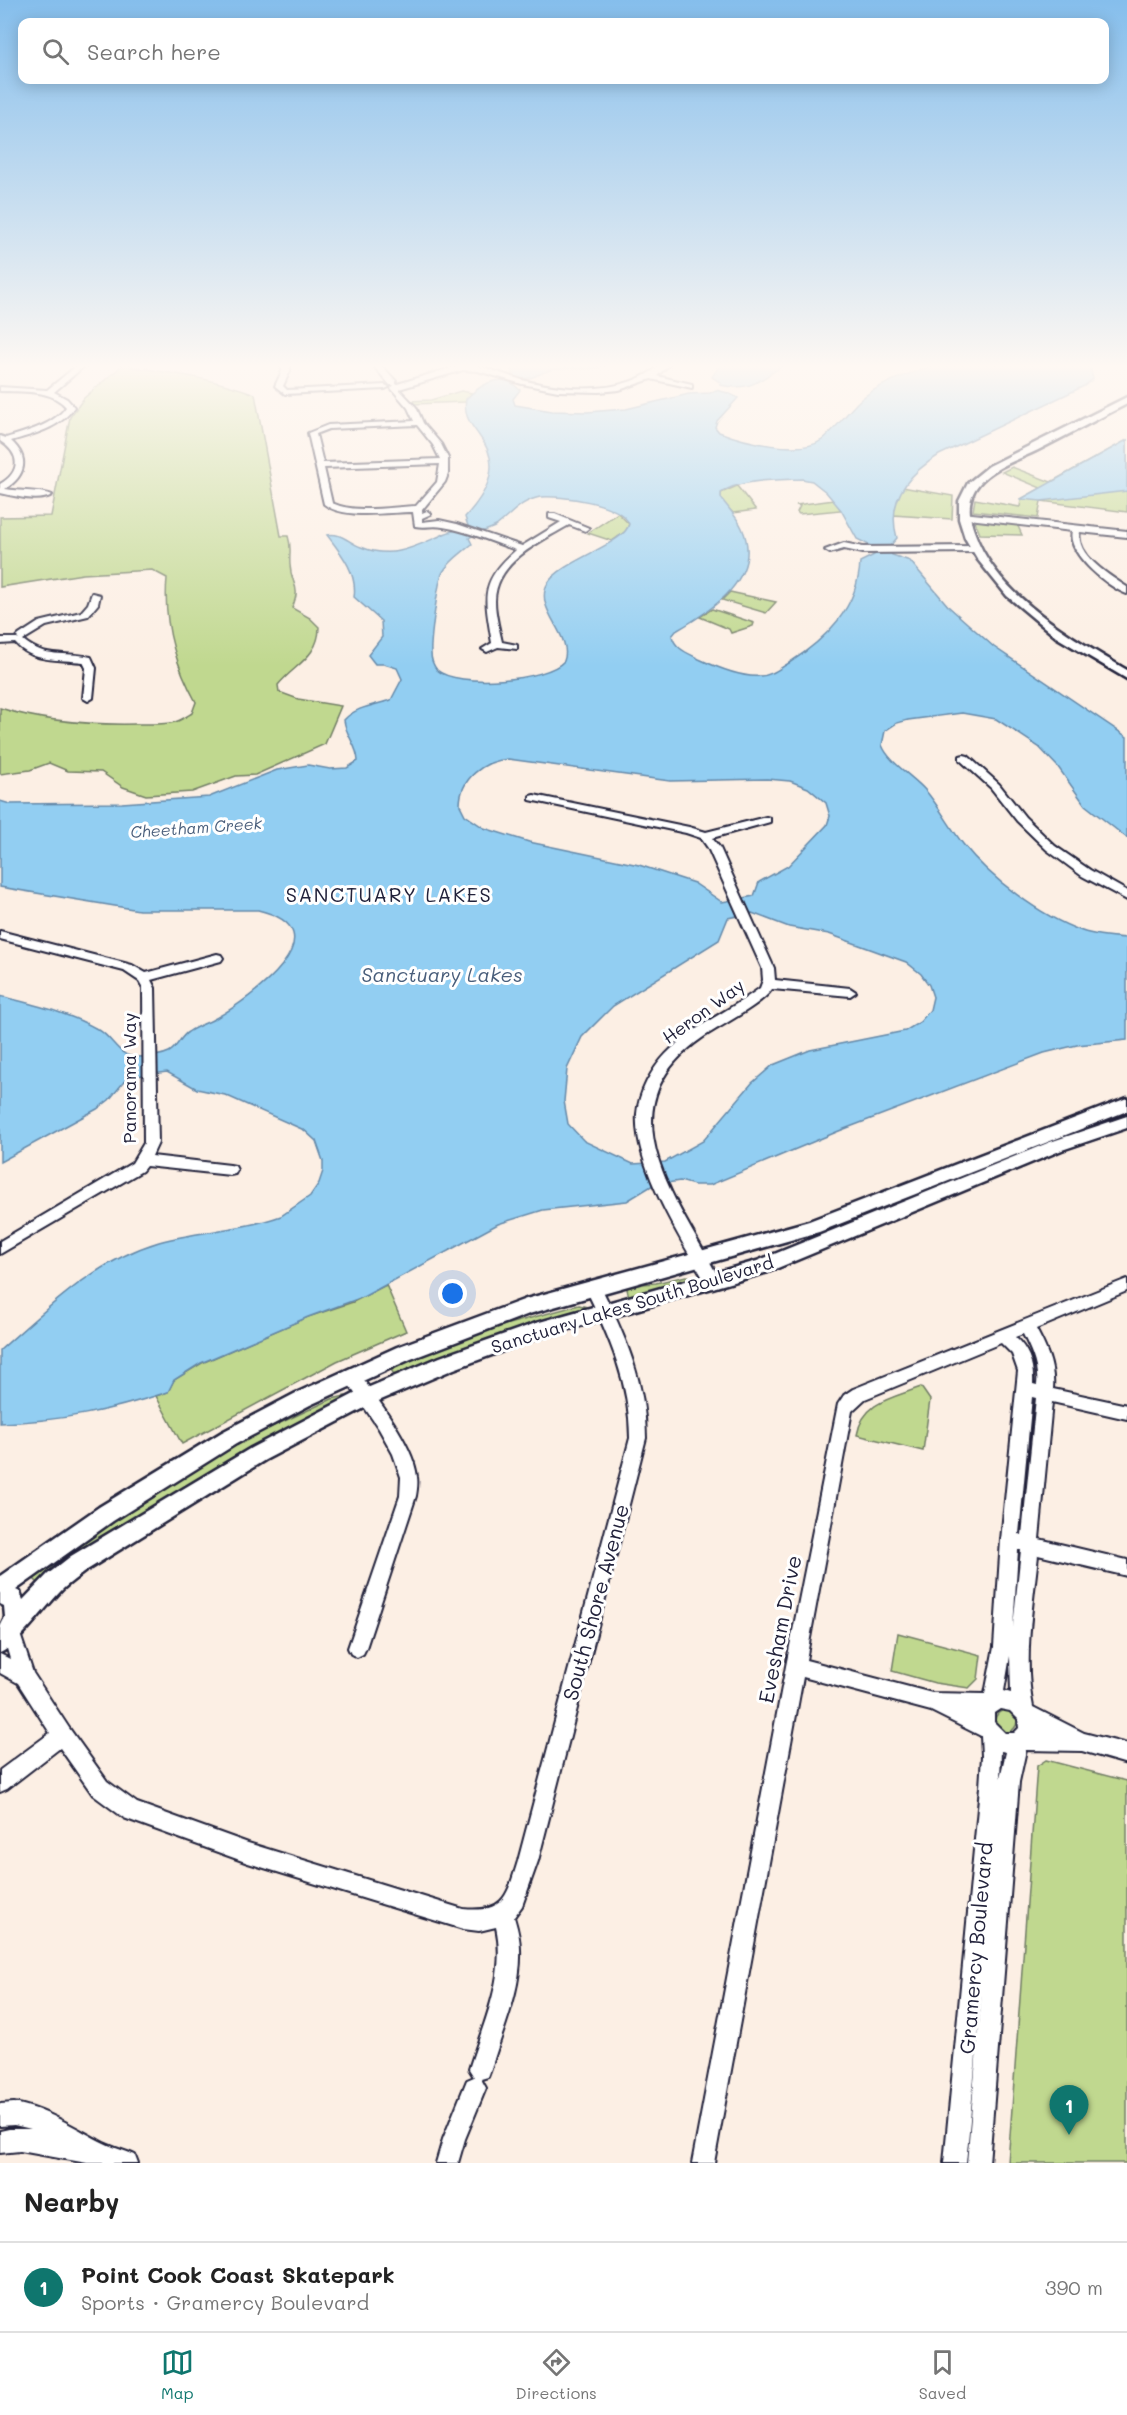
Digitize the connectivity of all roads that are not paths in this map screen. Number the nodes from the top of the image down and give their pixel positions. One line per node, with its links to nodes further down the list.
1 (18, 464): 6 (street)
2 (371, 464): 5 (street)
3 (444, 464): 8 (street)
4 (1003, 464): 10 (street)
5 (320, 466): 8 (street)
6 (0, 489): 7 (street)
7 (48, 495)
8 (420, 513): 16 (street)
9 (552, 516): 11 (street)
10 (963, 516): 13 (street); 15 (street)
11 (568, 522): 12 (street); 16 (street)
12 (585, 528)
13 (1077, 528): 14 (street); 19 (street)
14 (1127, 534)
15 (976, 549): 17 (street); 18 (street)
16 (525, 550): 23 (street)
17 (863, 550)
18 (1005, 585): 26 (street); 27 (street)
19 (1127, 591)
20 (95, 595): 22 (street)
21 (0, 640): 22 (street)
22 (19, 640): 28 (street)
23 (497, 644): 24 (street); 25 (street)
24 (514, 647)
25 (487, 649)
26 (1127, 666)
27 (1127, 675)
28 (88, 698)
29 (964, 758): 33 (street)
30 (534, 798): 32 (street)
31 (766, 820): 32 (street)
32 (705, 836): 37 (street, Heron Way)
33 (1127, 896)
34 (0, 935): 36 (street)
35 (217, 958): 36 (street)
36 (144, 978): 41 (street, Panorama Way)
37 (768, 984): 38 (street); 44 (street, Heron Way)
38 (852, 991)
39 (1118, 1107): 40 (street, Sanctuary Lakes South Boulevard); 44 (street, Sanctuary Lakes South Boulevard)
40 (1125, 1123): 45 (street, Sanctuary Lakes South Boulevard)
41 (144, 1160): 42 (street); 43 (street, Panorama Way)
42 (230, 1170)
43 (0, 1248)
44 (700, 1260): 45 (street, Heron Way); 47 (street, Sanctuary Lakes South Boulevard)
45 (713, 1282): 48 (street, Sanctuary Lakes South Boulevard)
46 (1127, 1285): 49 (street, Evesham Drive)
47 (592, 1287): 48 (street, South Shore Avenue); 51 (street, Sanctuary Lakes South Boulevard)
48 (604, 1310): 54 (street, Sanctuary Lakes South Boulevard); 74 (street, South Shore Avenue)
49 (1026, 1326): 50 (street, Evesham Drive); 53 (street)
50 (1004, 1335): 52 (street); 63 (street, Evesham Drive)
51 (351, 1376): 54 (street); 59 (street, Sanctuary Lakes South Boulevard)
52 (1024, 1389): 53 (street); 56 (street)
53 (1044, 1394): 55 (street); 57 (street)
54 (367, 1397): 60 (street, Sanctuary Lakes South Boulevard); 61 (street)
55 (1127, 1412)
56 (1010, 1540): 57 (street); 66 (street)
57 (1032, 1545): 58 (street); 67 (street)
58 (1127, 1568)
59 (0, 1591): 60 (street)
60 (9, 1632): 64 (street)
61 (357, 1648)
62 (0, 1663): 64 (street)
63 (795, 1666): 65 (street); 80 (street, Evesham Drive)
64 (25, 1677): 69 (street)
65 (932, 1702): 66 (street); 68 (street)
66 (992, 1702): 67 (street); 68 (street)
67 (1025, 1713): 70 (street); 71 (street)
68 (988, 1731): 70 (street); 81 (street, Gramercy Boulevard)
69 (62, 1734): 73 (street); 74 (street)
70 (1021, 1741): 71 (street); 82 (street, Gramercy Boulevard)
71 (1082, 1743): 72 (street)
72 (1127, 1754)
73 (0, 1782)
74 (503, 1915): 79 (street)
75 (0, 2115): 77 (street)
76 (0, 2142): 77 (street)
77 (104, 2155): 78 (street)
78 (127, 2163)
79 (447, 2163)
80 (703, 2163)
81 (955, 2163)
82 (978, 2163)

